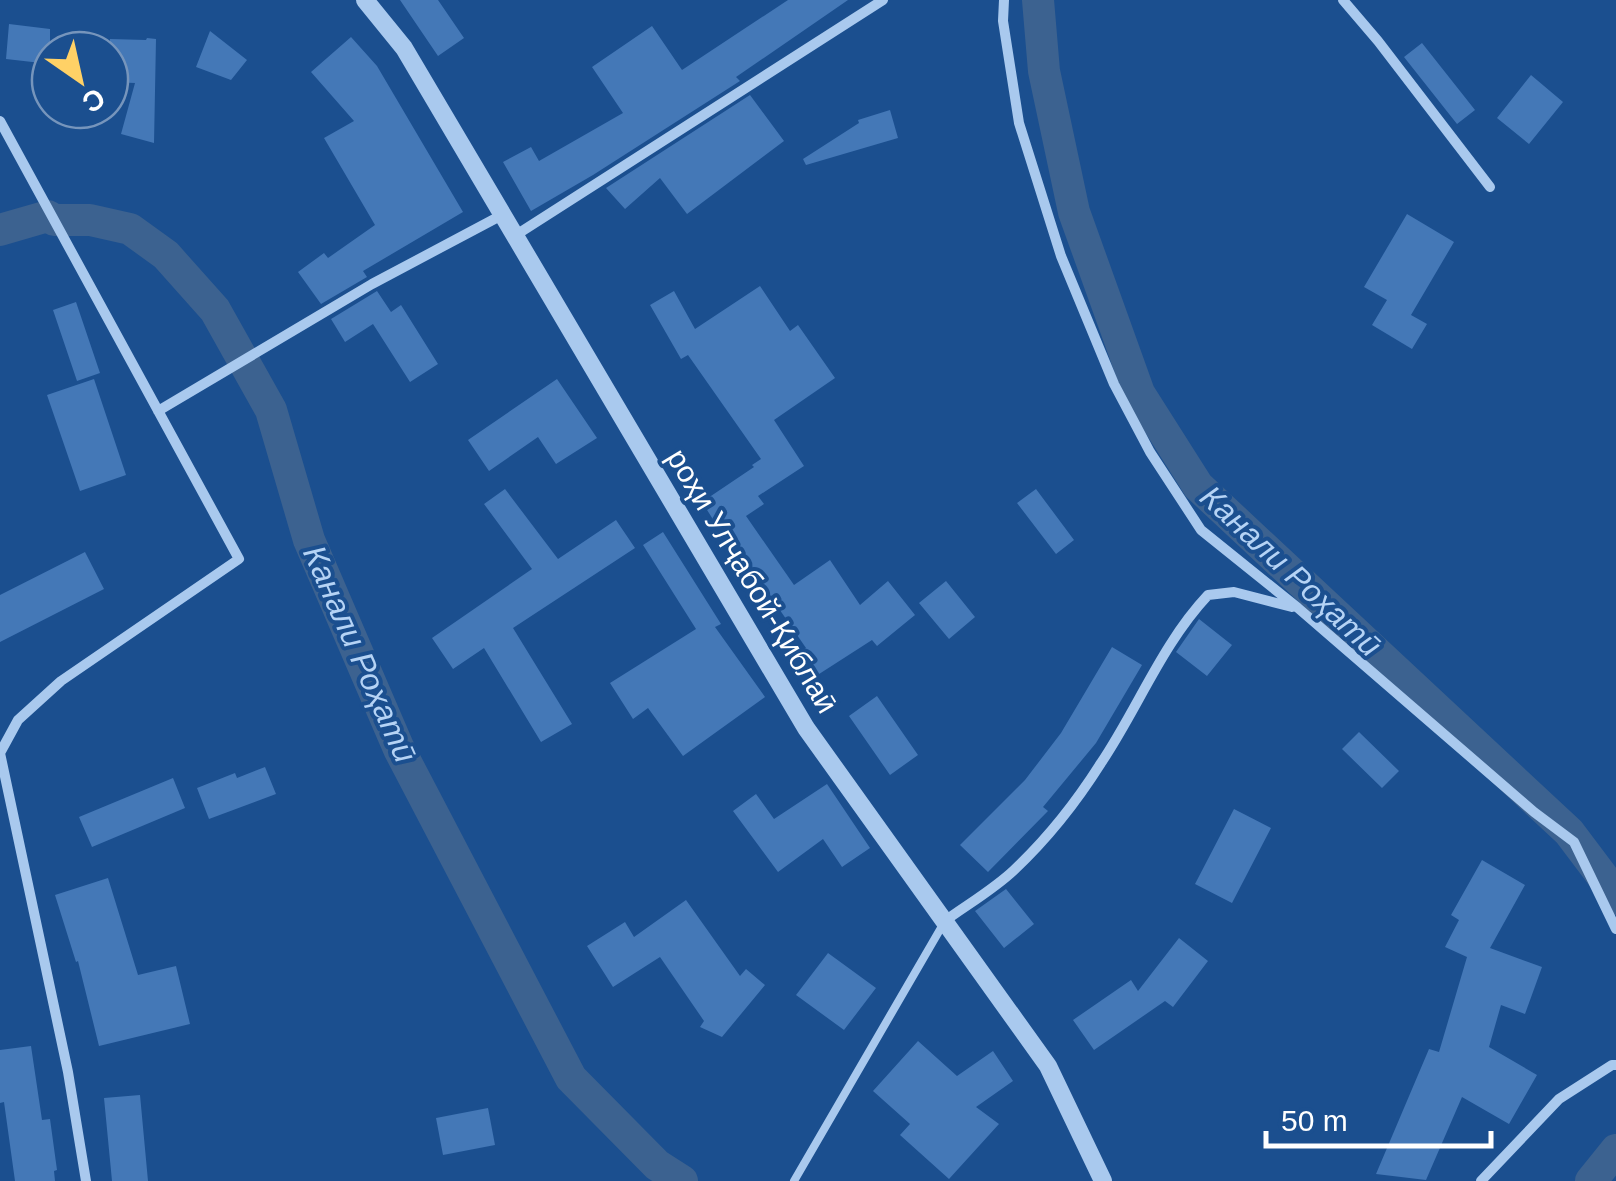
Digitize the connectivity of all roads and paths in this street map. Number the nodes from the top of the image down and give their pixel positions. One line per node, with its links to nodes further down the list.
1 (364, 0): 7 (street, роҳи Улҷабой-Қиблаӣ)
2 (883, 0): 8 (street)
3 (1004, 0): 10 (street)
4 (1343, 0): 6 (street)
5 (0, 121): 9 (street)
6 (1490, 186)
7 (502, 214): 8 (street, роҳи Улҷабой-Қиблаӣ); 9 (street)
8 (516, 236): 11 (street, роҳи Улҷабой-Қиблаӣ)
9 (158, 411): 14 (street)
10 (1298, 608): 11 (street); 12 (street)
11 (946, 920): 15 (lane); 16 (street, роҳи Улҷабой-Қиблаӣ)
12 (1616, 930)
13 (1616, 1065): 17 (street)
14 (86, 1181)
15 (794, 1181)
16 (1103, 1181)
17 (1480, 1181)

